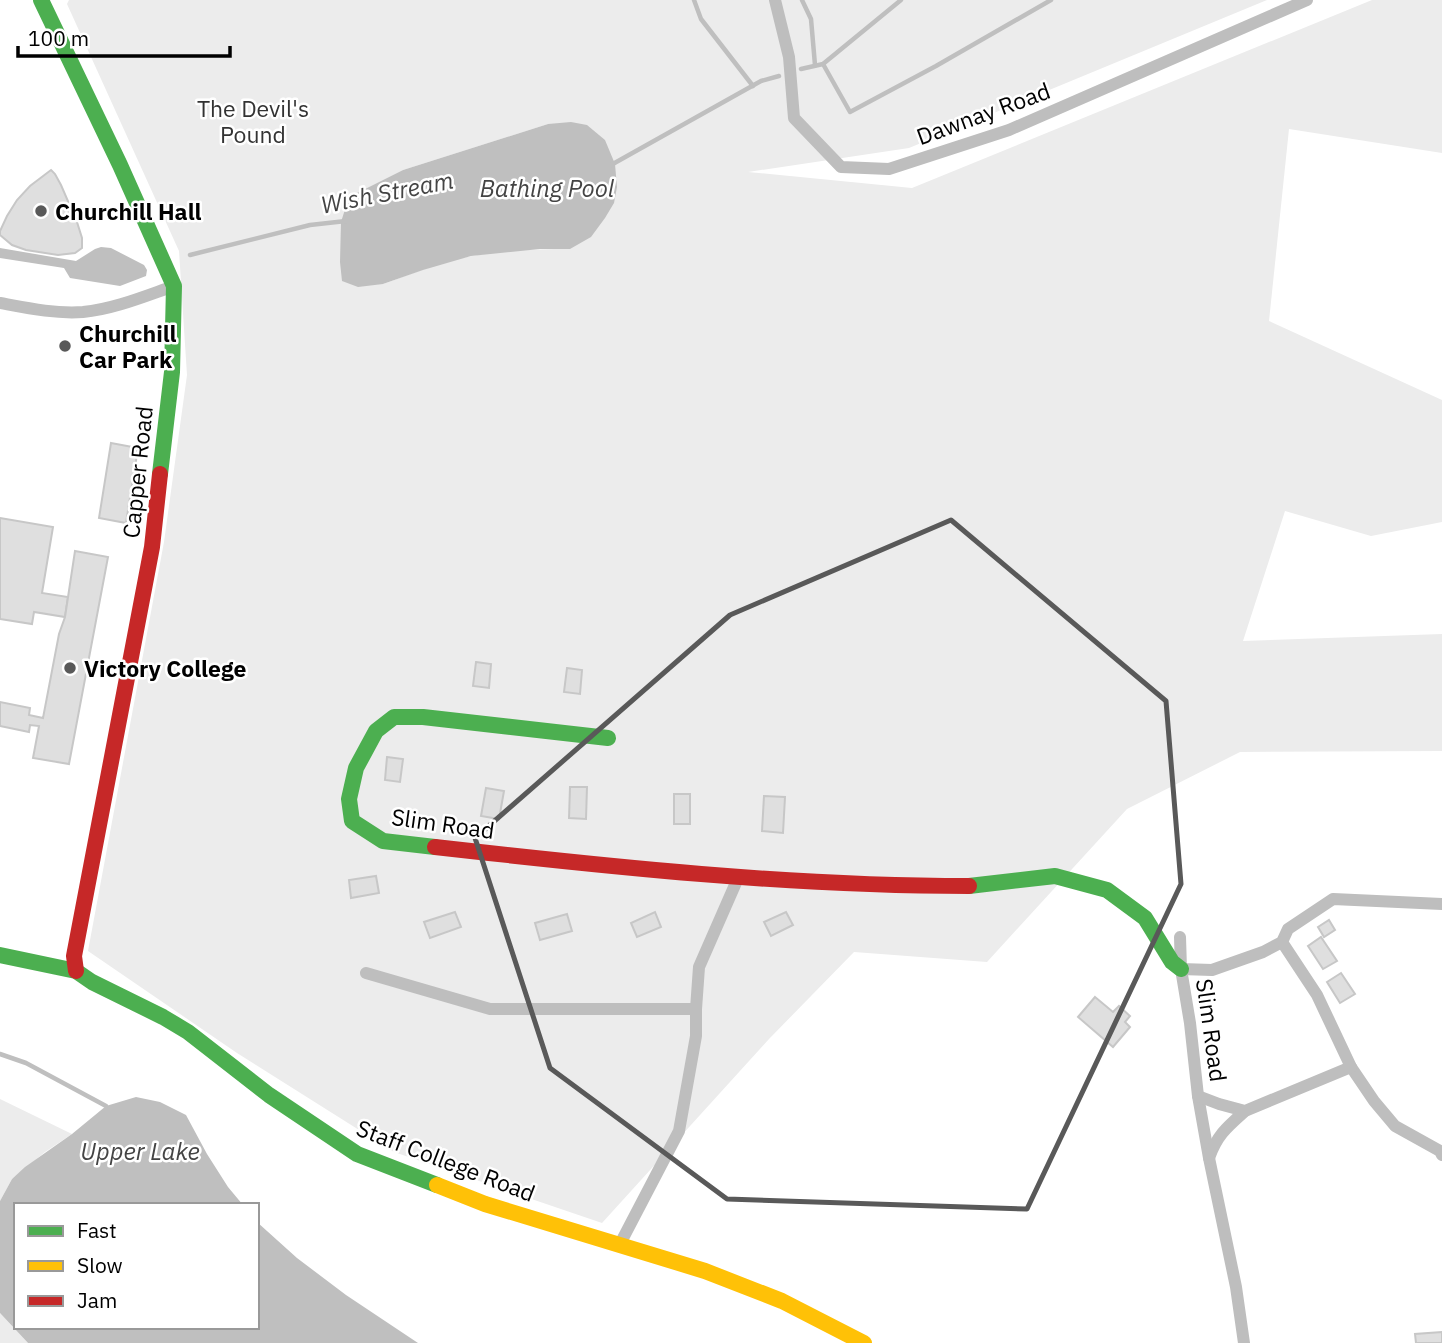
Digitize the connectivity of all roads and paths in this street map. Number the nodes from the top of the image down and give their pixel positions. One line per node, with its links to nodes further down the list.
1 (41, 0): 4 (street, Capper Road)
2 (775, 0): 3 (street, Dawnay Road)
3 (1307, 0)
4 (174, 286): 5 (street); 13 (street, Capper Road)
5 (0, 303)
6 (608, 738): 7 (street, Slim Road)
7 (738, 878): 12 (street, Slim Road); 15 (street)
8 (1442, 904): 10 (street)
9 (1180, 937): 12 (street)
10 (1282, 942): 12 (street); 16 (street)
11 (0, 955): 13 (street, Staff College Road)
12 (1181, 969): 17 (street, Slim Road)
13 (76, 971): 21 (street, Staff College Road)
14 (366, 973): 15 (street)
15 (696, 1009): 21 (street)
16 (1351, 1067): 18 (street); 19 (street)
17 (1199, 1096): 18 (street); 20 (street, Slim Road)
18 (1245, 1111): 20 (street)
19 (1442, 1155)
20 (1209, 1158): 23 (street)
21 (620, 1244): 22 (street, Staff College Road)
22 (864, 1343)
23 (1244, 1343)

